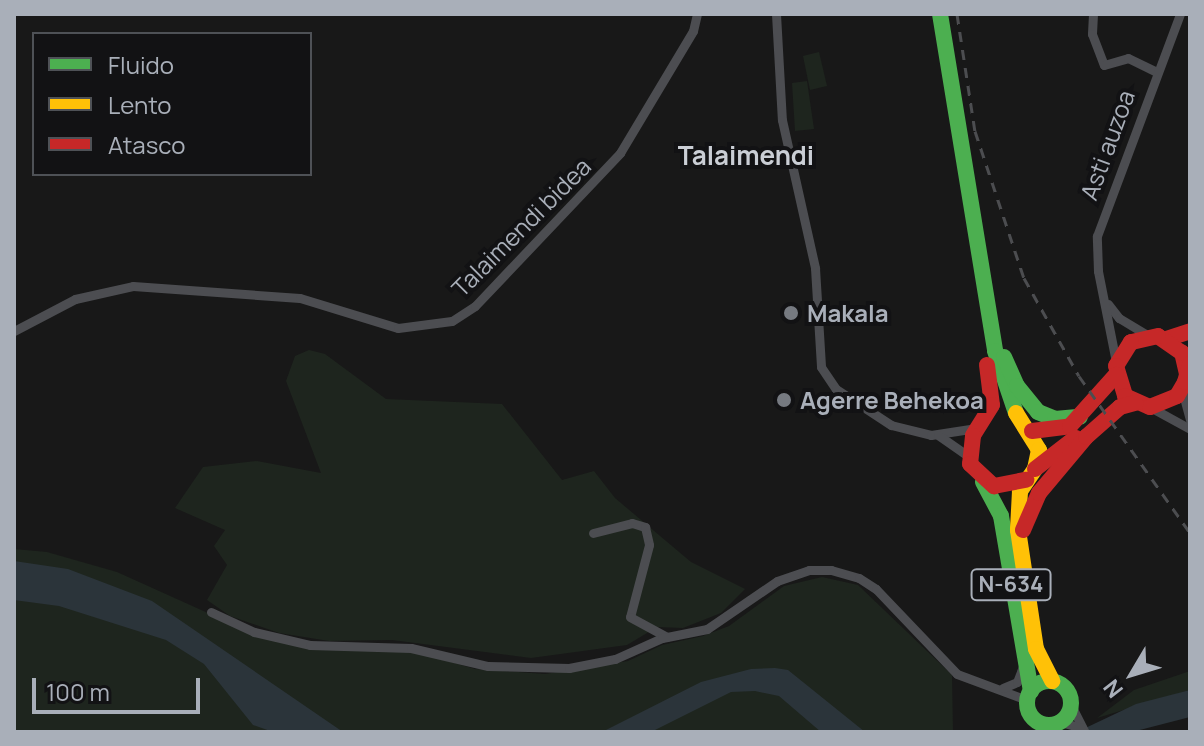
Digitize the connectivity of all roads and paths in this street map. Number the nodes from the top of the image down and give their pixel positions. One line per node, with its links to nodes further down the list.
1 (697, 14): 10 (street, Talaimendi bidea)
2 (776, 14): 21 (street)
3 (940, 14): 7 (highway, N-634)
4 (1093, 14): 6 (street)
5 (1180, 14): 6 (street, Asti auzoa)
6 (1155, 71): 8 (street, Asti auzoa)
7 (969, 218): 9 (highway, N-634); 18 (highway, N-634)
8 (1103, 296): 12 (street); 13 (street, Asti auzoa)
9 (988, 318): 16 (highway); 19 (highway, N-634)
10 (14, 331)
11 (1190, 331): 12 (highway)
12 (1158, 337): 13 (highway); 14 (highway)
13 (1116, 370): 15 (highway); 16 (highway)
14 (1186, 376): 15 (highway); 17 (street)
15 (1135, 406): 20 (street); 23 (highway); 26 (highway)
16 (1080, 417): 19 (highway)
17 (1190, 420)
18 (981, 426): 19 (highway); 21 (street); 22 (highway, N-634)
19 (1026, 426): 23 (highway, N-634)
20 (1190, 429)
21 (938, 435): 22 (street)
22 (969, 457): 24 (highway, N-634)
23 (1031, 475): 24 (highway); 26 (highway, N-634)
24 (983, 482): 28 (highway, N-634)
25 (593, 533): 29 (street)
26 (1020, 548): 30 (highway, N-634)
27 (211, 612): 29 (street)
28 (1018, 618): 31 (street); 32 (highway, N-634)
29 (667, 637): 31 (street)
30 (1052, 681): 32 (highway); 33 (highway, N-634)
31 (995, 689): 32 (street)
32 (1030, 701): 34 (highway); 36 (highway, N-634)
33 (1071, 705): 34 (highway); 35 (street)
34 (1054, 726): 35 (street)
35 (1083, 730)
36 (1033, 732)

